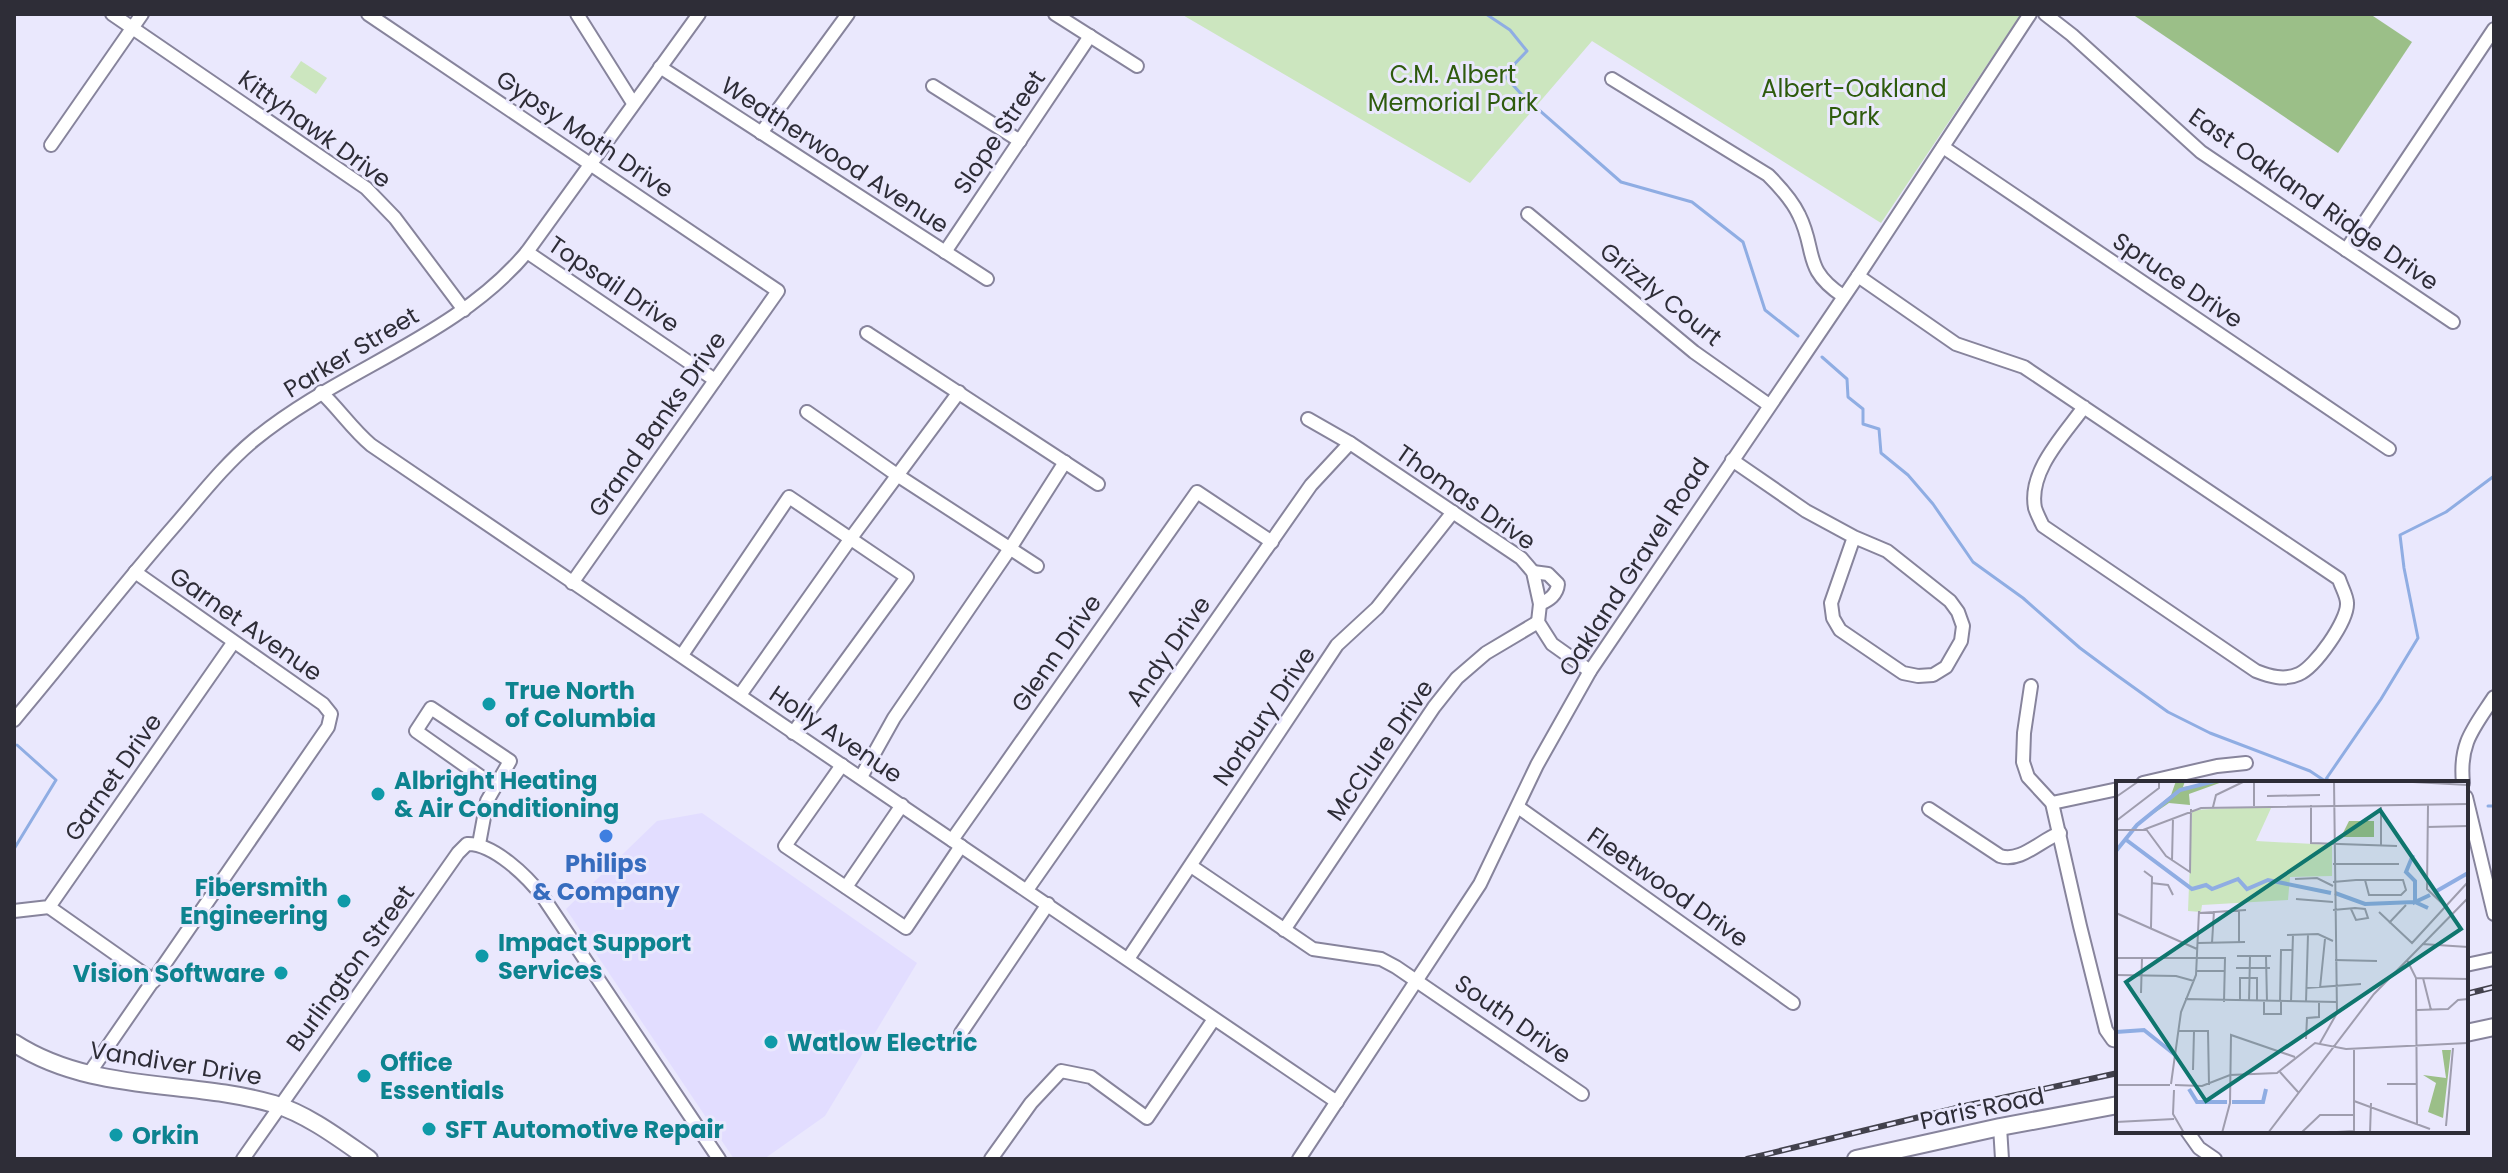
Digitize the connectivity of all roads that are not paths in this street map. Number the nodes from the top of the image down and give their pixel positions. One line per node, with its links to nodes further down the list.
1 (112, 14): 10 (street, Kittyhawk Drive)
2 (142, 14): 10 (street)
3 (368, 14): 22 (street, Gypsy Moth Drive)
4 (577, 14): 17 (street)
5 (699, 14): 14 (street, Parker Street)
6 (848, 14): 18 (street)
7 (1055, 14): 12 (street)
8 (2030, 14): 21 (street, Oakland Gravel Road)
9 (2045, 14): 24 (street, East Oakland Ridge Drive)
10 (132, 28): 20 (street); 31 (street, Kittyhawk Drive)
11 (2494, 29): 24 (street)
12 (1090, 36): 13 (street); 19 (street, Slope Street)
13 (1137, 66)
14 (660, 67): 17 (street, Parker Street); 18 (street, Weatherwood Avenue)
15 (1612, 79): 30 (street)
16 (933, 86): 19 (street)
17 (633, 103): 22 (street, Parker Street)
18 (761, 133): 26 (street, Weatherwood Avenue)
19 (1020, 141): 26 (street, Slope Street)
20 (51, 145)
21 (1943, 147): 27 (street, Oakland Gravel Road); 42 (street, Spruce Drive)
22 (590, 164): 25 (street, Parker Street); 29 (street, Gypsy Moth Drive)
23 (1528, 214): 37 (street, Grizzly Court)
24 (2346, 250): 32 (street, East Oakland Ridge Drive)
25 (527, 252): 31 (street, Parker Street); 34 (street, Topsail Drive)
26 (945, 252): 28 (street, Weatherwood Avenue)
27 (1858, 276): 30 (street, Oakland Gravel Road); 38 (street)
28 (987, 279)
29 (778, 291): 34 (street, Grand Banks Drive)
30 (1843, 296): 37 (street, Oakland Gravel Road)
31 (464, 310): 35 (street, Parker Street)
32 (2453, 322)
33 (867, 333): 36 (street)
34 (715, 380): 55 (street, Grand Banks Drive)
35 (321, 392): 53 (street, Parker Street); 55 (street, Holly Avenue)
36 (959, 392): 44 (street); 45 (street)
37 (1769, 405): 43 (street, Oakland Gravel Road)
38 (2084, 407): 38 (street)
39 (807, 412): 45 (street)
40 (1308, 419): 41 (street, Thomas Drive)
41 (1350, 443): 47 (street, Thomas Drive); 50 (street, Andy Drive)
42 (2389, 449)
43 (1732, 460): 48 (street); 60 (street, Oakland Gravel Road)
44 (1065, 462): 46 (street); 51 (street)
45 (897, 475): 49 (street); 51 (street)
46 (1098, 484)
47 (1453, 512): 54 (street, Thomas Drive); 81 (street, Norbury Drive)
48 (1854, 537): 48 (street)
49 (851, 538): 59 (street); 62 (street); 65 (street)
50 (1272, 542): 79 (street, Glenn Drive); 83 (street, Andy Drive)
51 (1009, 550): 52 (street); 68 (street)
52 (1037, 566)
53 (135, 572): 58 (street, Garnet Avenue); 64 (street, Parker Street)
54 (1533, 572): 56 (street, Thomas Drive); 56 (street)
55 (572, 583): 59 (street, Holly Avenue)
56 (1540, 604): 57 (street, Thomas Drive)
57 (1538, 622): 60 (street); 88 (street, McClure Drive)
58 (233, 643): 85 (street, Garnet Drive); 93 (street, Garnet Avenue)
59 (682, 655): 62 (street, Holly Avenue)
60 (1590, 671): 76 (street, Oakland Gravel Road)
61 (2031, 686): 73 (street)
62 (740, 695): 65 (street, Holly Avenue)
63 (2494, 697): 70 (street)
64 (14, 720)
65 (793, 733): 67 (street, Holly Avenue)
66 (2246, 763): 69 (street)
67 (842, 765): 68 (street, Holly Avenue); 82 (street)
68 (861, 777): 74 (street, Holly Avenue)
69 (2152, 781)
70 (2463, 781)
71 (494, 786): 71 (street); 80 (street)
72 (2116, 789): 73 (street)
73 (2052, 803): 78 (street)
74 (902, 805): 79 (street, Holly Avenue); 82 (street)
75 (2468, 805): 87 (street)
76 (1518, 807): 92 (street, Oakland Gravel Road); 94 (street, Fleetwood Drive)
77 (1929, 809): 78 (street)
78 (2060, 833): 99 (street)
79 (956, 843): 82 (street, Glenn Drive); 83 (street, Holly Avenue)
80 (473, 844): 105 (street, Burlington Street); 110 (street)
81 (1191, 866): 88 (street, South Drive); 89 (street, Norbury Drive)
82 (846, 887)
83 (1027, 890): 84 (street, Holly Avenue)
84 (1048, 904): 89 (street, Holly Avenue); 97 (street)
85 (49, 907): 86 (street); 93 (street)
86 (14, 911)
87 (2494, 914)
88 (1284, 930): 92 (street, South Drive)
89 (1128, 959): 95 (street, Holly Avenue)
90 (2494, 959): 91 (street)
91 (2468, 965)
92 (1418, 980): 102 (street, South Drive); 103 (street, Oakland Gravel Road)
93 (154, 981): 101 (street)
94 (1793, 1003)
95 (1214, 1019): 103 (street, Holly Avenue); 111 (street)
96 (2494, 1027): 98 (main road)
97 (961, 1033)
98 (2468, 1033)
99 (2115, 1040)
100 (14, 1043): 101 (main road, Vandiver Drive)
101 (88, 1075): 105 (main road, Vandiver Drive)
102 (1582, 1094)
103 (1337, 1102): 112 (street, Oakland Gravel Road)
104 (2116, 1105): 106 (main road, Paris Road)
105 (278, 1106): 108 (street, Burlington Street); 109 (main road, Vandiver Drive)
106 (2000, 1127): 113 (main road, Paris Road); 114 (street)
107 (2188, 1133): 115 (street)
108 (243, 1159)
109 (369, 1159)
110 (719, 1159)
111 (991, 1159)
112 (1299, 1159)
113 (1856, 1159)
114 (2002, 1159)
115 (2215, 1159)

